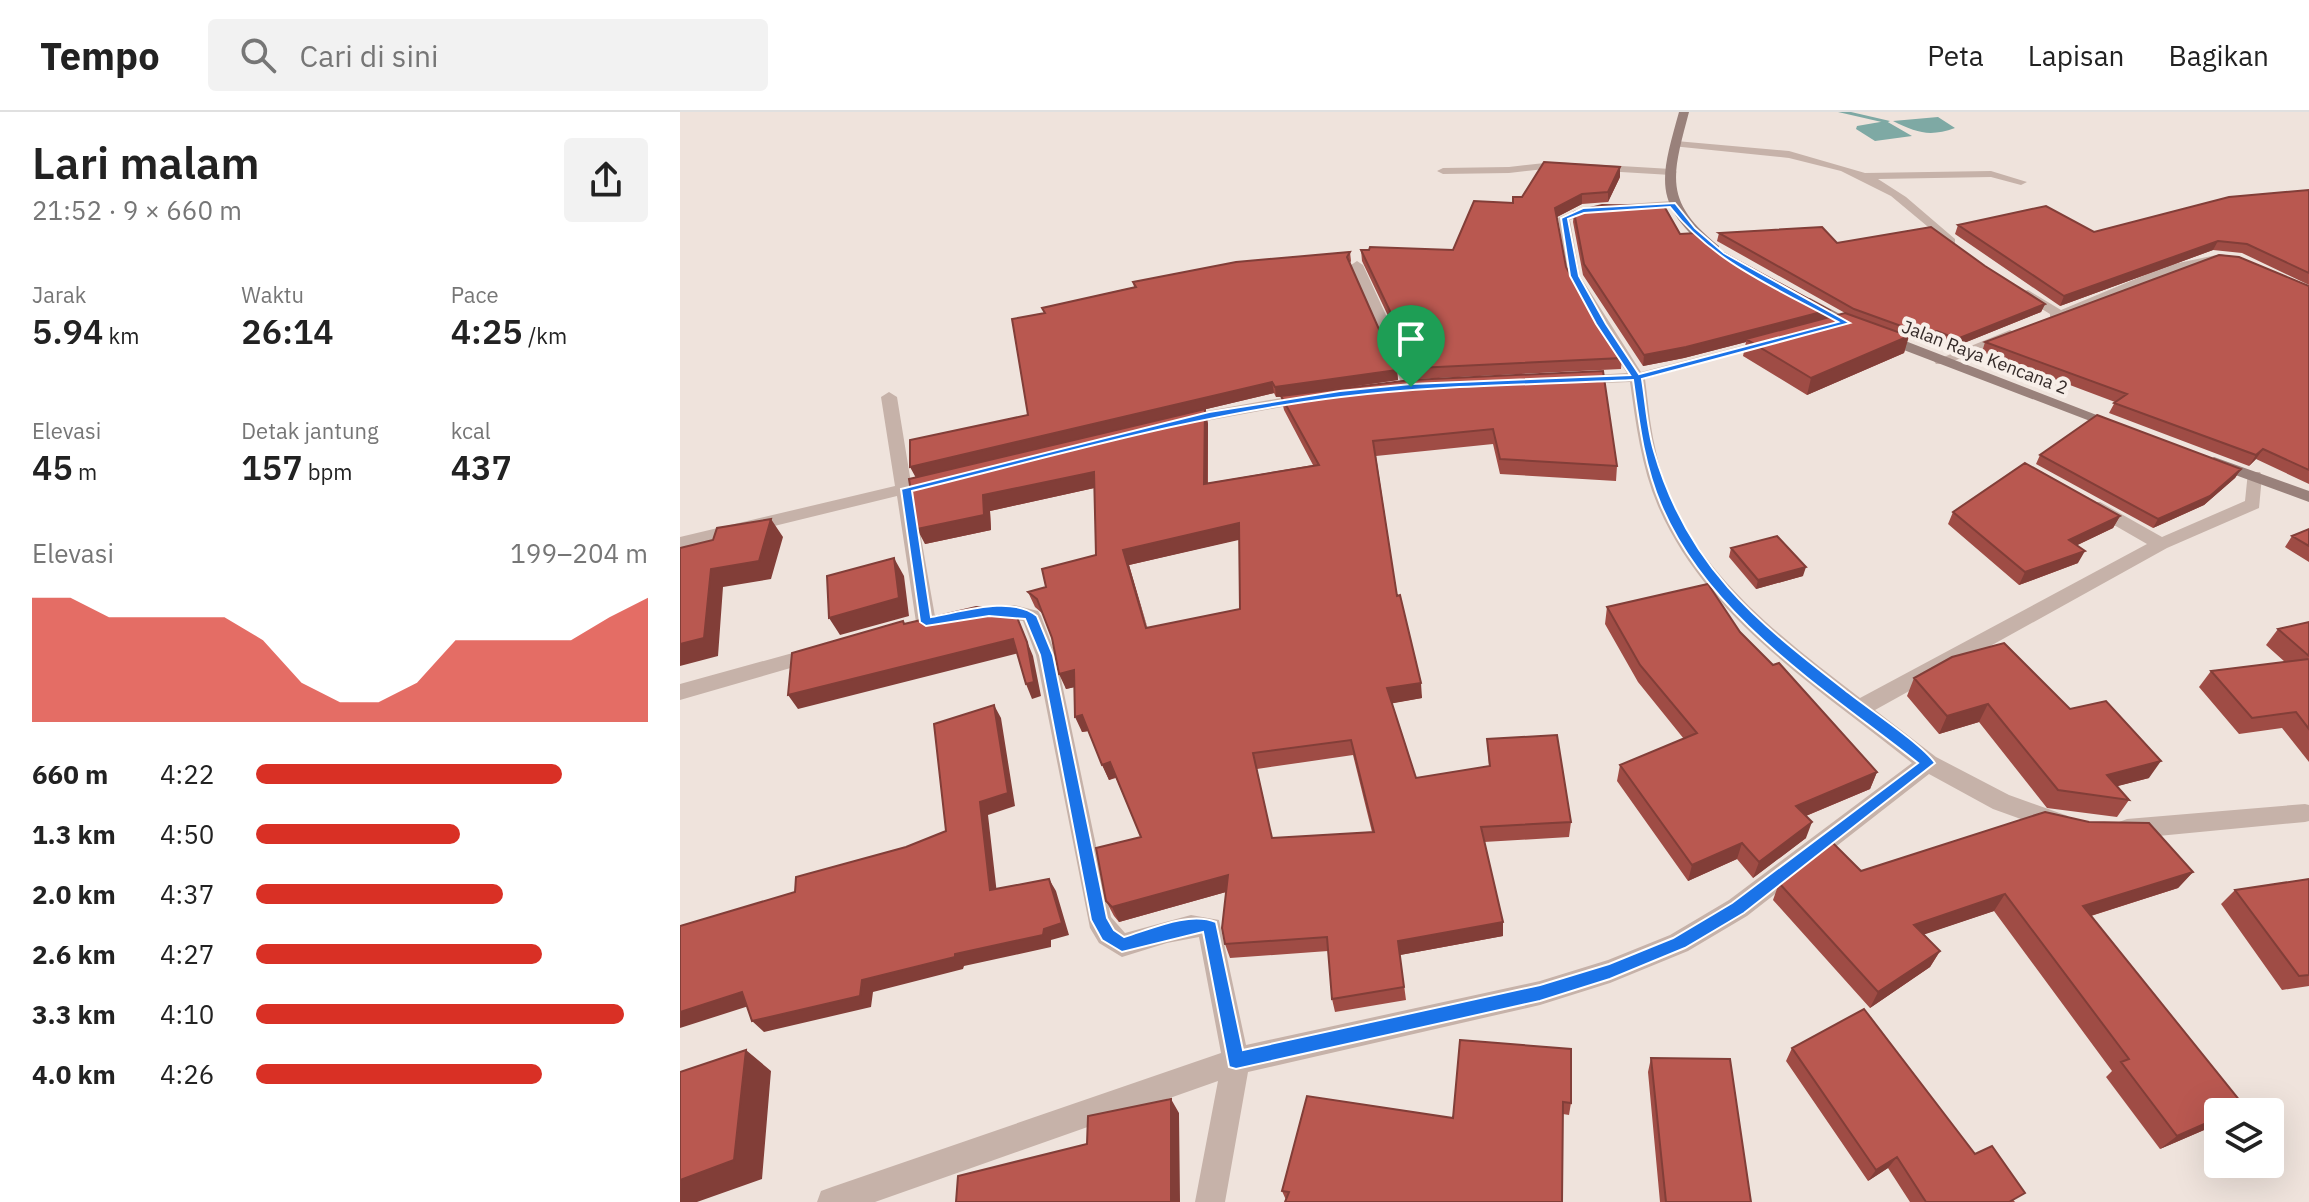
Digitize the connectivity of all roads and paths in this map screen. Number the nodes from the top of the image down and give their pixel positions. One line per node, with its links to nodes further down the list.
1 (1684, 112): 2 (street)
2 (1676, 144): 4 (street); 5 (street)
3 (1443, 171): 4 (street)
4 (1671, 172): 7 (street)
5 (1862, 177): 6 (street); 8 (street)
6 (2021, 182)
7 (1672, 204): 9 (street); 19 (street)
8 (1956, 246)
9 (1722, 255)
10 (2248, 264): 14 (street)
11 (1357, 265): 21 (street)
12 (2016, 289): 14 (street)
13 (1797, 296): 15 (street, Jalan Raya Kencana 2)
14 (2061, 315): 18 (street)
15 (1846, 323): 16 (street); 18 (street, Jalan Raya Kencana 2)
16 (1816, 331)
17 (1786, 338): 19 (street)
18 (1941, 361): 25 (street, Jalan Raya Kencana 2)
19 (1637, 377): 20 (street); 36 (street)
20 (1562, 381)
21 (1412, 387)
22 (1325, 396): 24 (street)
23 (889, 397): 29 (street)
24 (1167, 424)
25 (2135, 432)
26 (2195, 454): 27 (street)
27 (2254, 476): 30 (street); 33 (street)
28 (953, 477): 29 (street)
29 (906, 489): 32 (street); 41 (street)
30 (2309, 497)
31 (2083, 500): 33 (street)
32 (680, 543)
33 (2161, 544): 36 (street)
34 (834, 648): 35 (street)
35 (680, 692)
36 (1858, 709): 37 (street)
37 (1928, 763): 39 (street); 41 (street)
38 (2305, 813): 40 (street)
39 (2078, 826)
40 (2106, 831)
41 (1236, 1061): 42 (street); 43 (street)
42 (832, 1202)
43 (1210, 1202)

